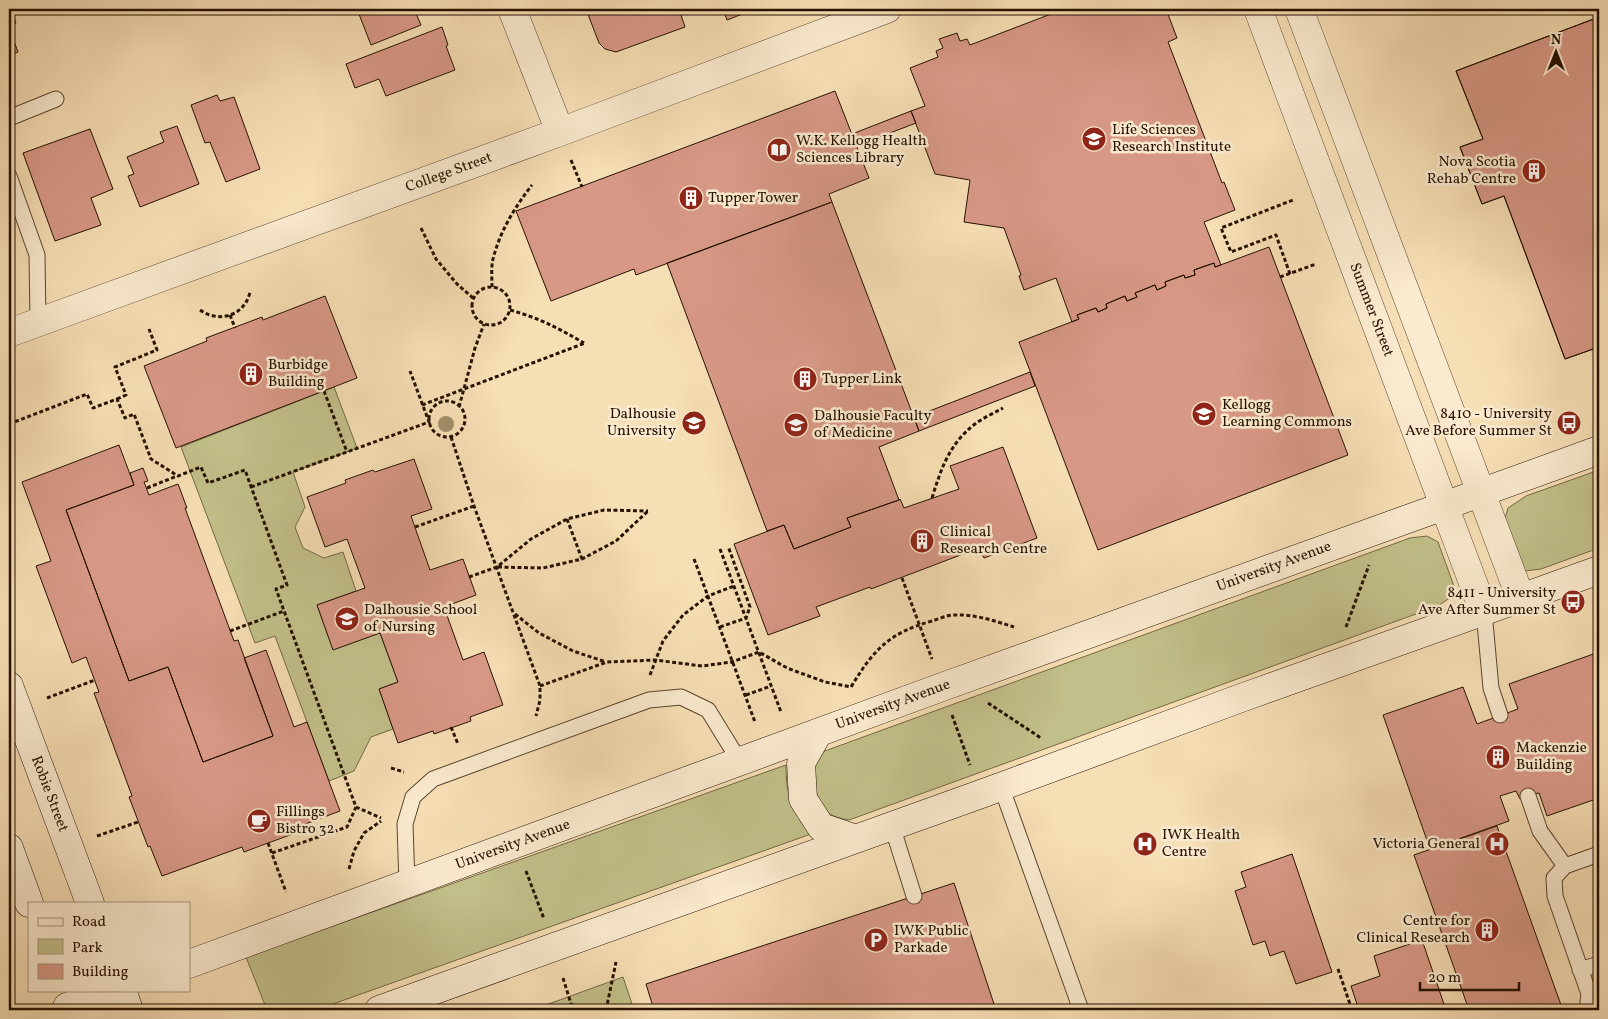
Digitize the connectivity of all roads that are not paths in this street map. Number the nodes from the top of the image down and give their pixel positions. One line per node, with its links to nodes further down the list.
1 (512, 9): 7 (street)
2 (887, 9): 7 (street, College Street)
3 (1258, 9): 13 (street, Summer Street)
4 (1299, 9): 12 (street)
5 (56, 99): 6 (lane)
6 (9, 118)
7 (560, 132): 9 (street, College Street)
8 (9, 176): 9 (lane)
9 (38, 322): 10 (street, College Street)
10 (9, 333)
11 (1599, 450): 12 (street, University Avenue)
12 (1481, 493): 13 (street, University Avenue); 15 (street)
13 (1445, 506): 16 (street, Summer Street); 19 (street, University Avenue)
14 (1599, 570): 15 (street)
15 (1521, 599): 16 (street)
16 (1484, 612): 18 (lane); 21 (street)
17 (9, 686): 31 (street, Robie Street)
18 (1500, 715)
19 (818, 733): 20 (street, University Avenue); 24 (street)
20 (740, 762): 28 (street, University Avenue); 28 (lane)
21 (1001, 786): 23 (street); 40 (lane)
22 (1528, 796): 27 (lane)
23 (892, 826): 24 (street); 29 (lane)
24 (856, 839): 39 (street)
25 (9, 848): 30 (street)
26 (1599, 854): 27 (lane)
27 (1565, 866): 34 (lane)
28 (407, 884): 32 (street, University Avenue)
29 (914, 896)
30 (29, 902)
31 (90, 902)
32 (190, 964)
33 (1599, 964): 34 (lane)
34 (1580, 970): 41 (lane)
35 (107, 992): 37 (street)
36 (123, 992): 38 (street)
37 (64, 1005)
38 (129, 1010)
39 (379, 1010)
40 (1081, 1010)
41 (1587, 1010)

